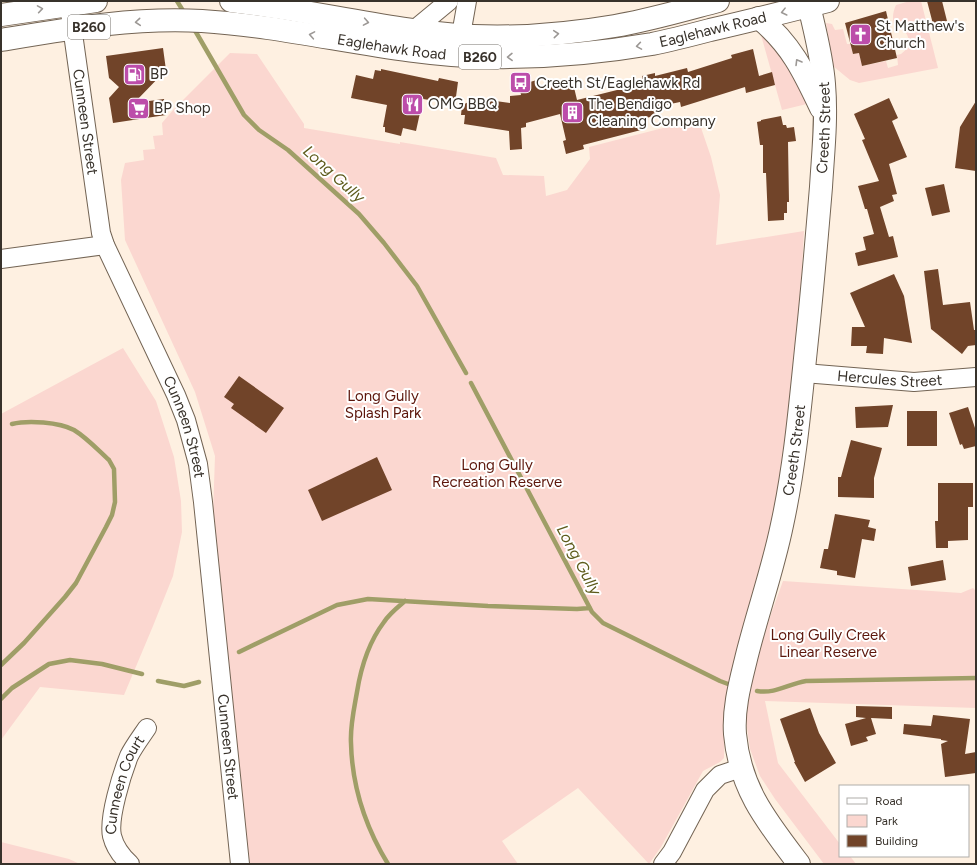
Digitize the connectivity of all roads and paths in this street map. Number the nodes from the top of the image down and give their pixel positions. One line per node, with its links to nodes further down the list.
1 (96, 1): 7 (main road, B260)
2 (231, 1): 11 (main road, Eaglehawk Road / B260, one-way to 11)
3 (449, 1): 11 (street)
4 (467, 1): 12 (street)
5 (718, 1): 12 (main road, Eaglehawk Road / B260, one-way to 5)
6 (815, 3): 9 (main road, Eaglehawk Road / B260, one-way to 9); 14 (main road, Creeth Street)
7 (69, 5): 8 (main road, B260, one-way to 7); 10 (street, Cunneen Street)
8 (1, 15)
9 (759, 18): 10 (main road, Eaglehawk Road / B260, one-way to 10); 14 (main road, one-way to 9)
10 (72, 29): 13 (main road, Eaglehawk Road / B260); 15 (street, Cunneen Street)
11 (414, 30): 12 (main road, Eaglehawk Road / B260)
12 (461, 35)
13 (1, 40)
14 (825, 116): 17 (main road, Creeth Street)
15 (105, 244): 16 (street); 22 (street, Cunneen Street)
16 (1, 259)
17 (804, 374): 18 (street, Hercules Street); 20 (main road, Creeth Street)
18 (976, 377)
19 (147, 728): 21 (street, Cunneen Court)
20 (741, 768): 23 (street); 24 (main road, Creeth Street)
21 (130, 864)
22 (240, 864)
23 (663, 864)
24 (799, 864)

